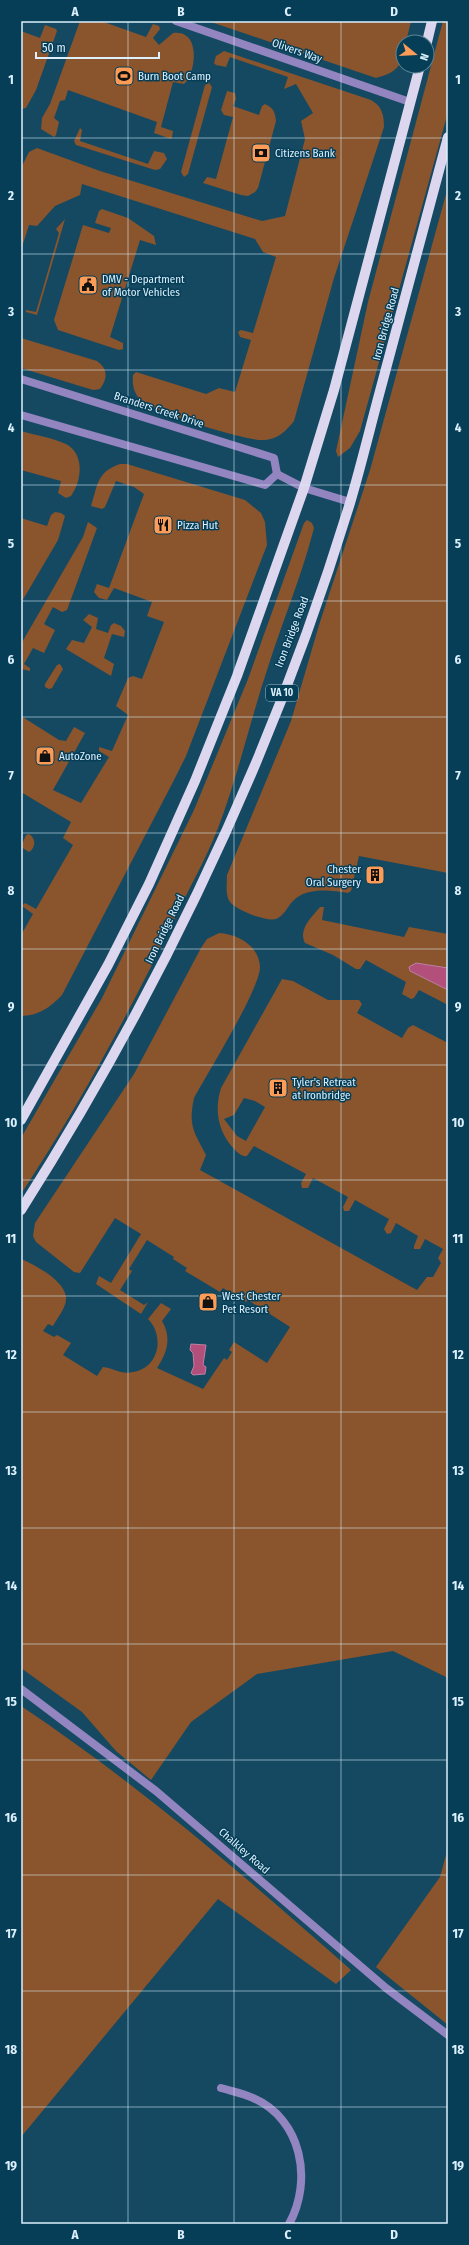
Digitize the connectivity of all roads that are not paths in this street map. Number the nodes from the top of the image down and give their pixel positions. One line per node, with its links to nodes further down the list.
1 (176, 21): 5 (street, Olivers Way)
2 (432, 21): 3 (main road)
3 (428, 34)
4 (418, 74): 5 (main road)
5 (410, 102): 10 (main road)
6 (448, 137): 11 (main road, Iron Bridge Road / VA 10)
7 (21, 379): 9 (street, Branders Creek Drive)
8 (21, 415): 9 (street)
9 (277, 474): 10 (street)
10 (304, 488): 11 (street); 12 (main road)
11 (350, 502): 13 (main road, Iron Bridge Road / VA 10)
12 (21, 1120)
13 (21, 1210)
14 (21, 1689): 15 (street, Chalkley Road)
15 (448, 2035)
16 (221, 2088): 17 (street)
17 (289, 2224)

